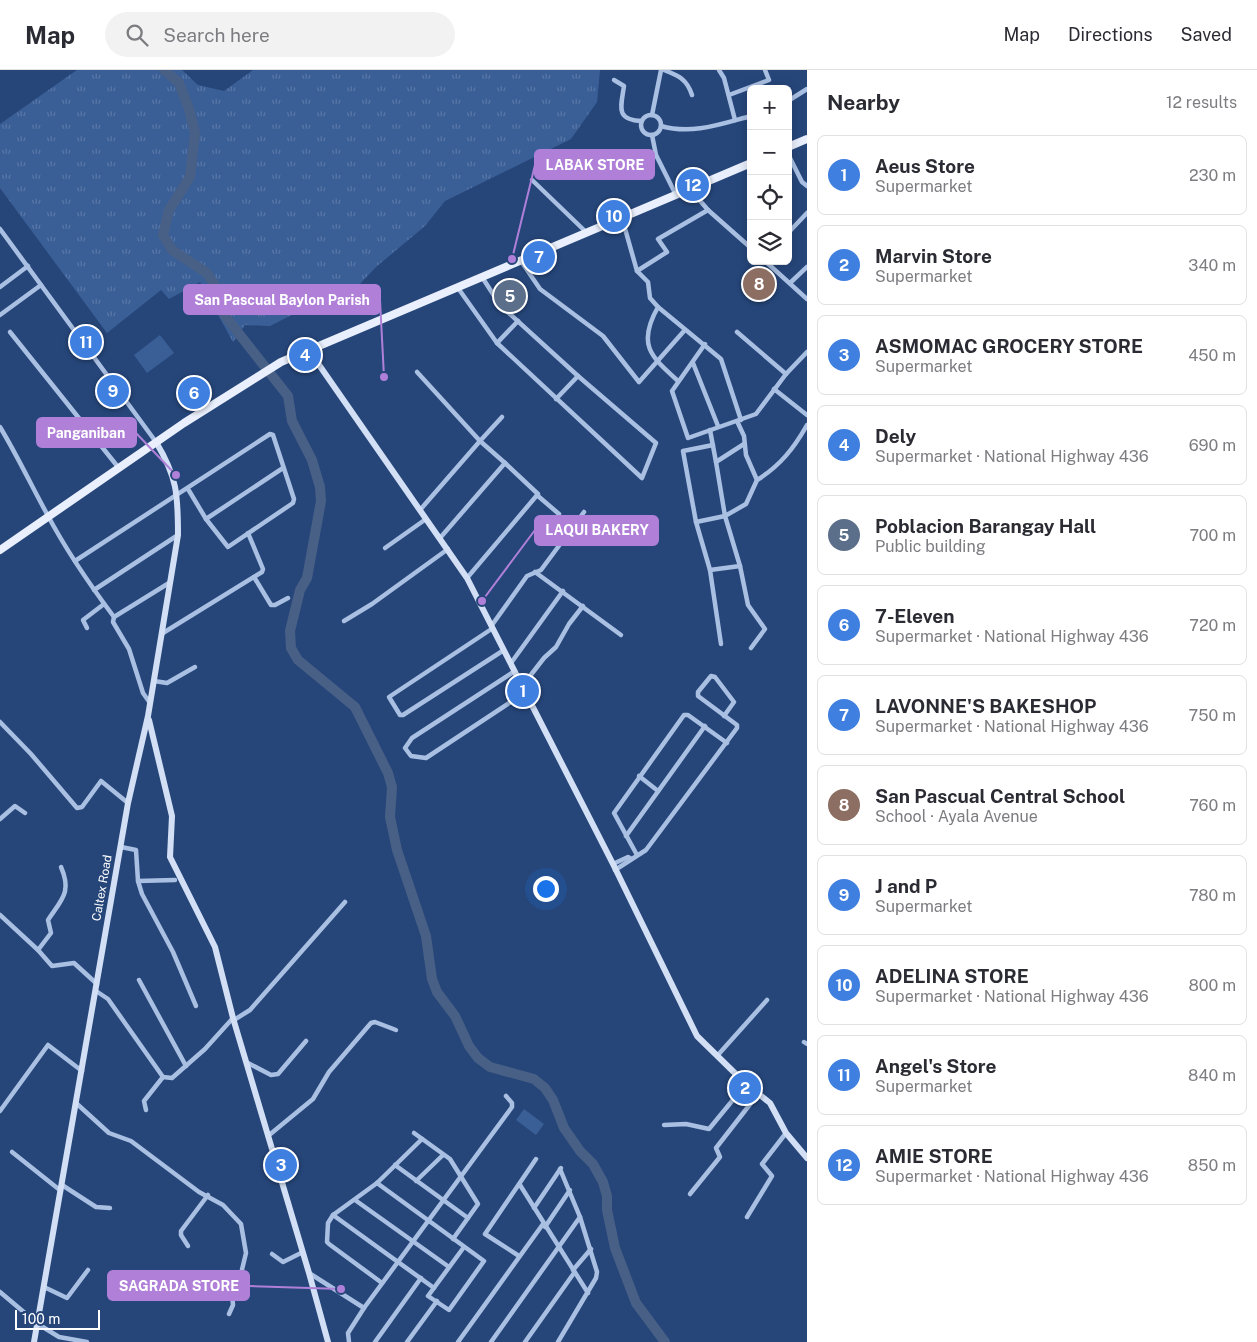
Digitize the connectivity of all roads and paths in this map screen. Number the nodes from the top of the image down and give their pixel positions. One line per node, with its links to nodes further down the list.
1 (662, 70): 6 (street); 9 (street)
2 (719, 70): 7 (street)
3 (765, 70): 7 (street)
4 (614, 80): 12 (street)
5 (807, 90): 8 (street)
6 (692, 95)
7 (729, 95): 11 (street)
8 (792, 99)
9 (652, 115): 12 (street); 13 (street)
10 (747, 117): 11 (street)
11 (736, 120): 13 (street)
12 (642, 121): 14 (street)
13 (661, 126): 14 (street)
14 (652, 135): 22 (street)
15 (807, 139): 16 (main road)
16 (792, 145)
17 (792, 162): 20 (street)
18 (747, 165): 21 (main road)
19 (532, 180): 28 (street)
20 (807, 186)
21 (690, 189): 22 (main road); 23 (street)
22 (676, 195): 25 (main road)
23 (708, 210): 30 (street); 35 (street)
24 (807, 213): 27 (street)
25 (622, 218): 28 (main road); 35 (street)
26 (0, 229): 29 (street)
27 (792, 229)
28 (586, 232): 31 (main road)
29 (2, 238): 33 (street)
30 (747, 244)
31 (521, 261): 36 (main road); 52 (street)
32 (770, 265): 37 (street)
33 (28, 266): 38 (street); 39 (street)
34 (807, 267): 37 (street)
35 (637, 271): 42 (street)
36 (482, 277): 40 (main road); 44 (street)
37 (790, 283): 41 (street)
38 (41, 285): 43 (street); 68 (street)
39 (0, 287)
40 (458, 288): 48 (street); 50 (main road)
41 (807, 300)
42 (658, 308): 45 (street); 52 (street)
43 (0, 315)
44 (518, 322): 48 (street); 56 (street)
45 (684, 331): 49 (street); 52 (street)
46 (10, 332): 73 (street)
47 (737, 332): 55 (street)
48 (497, 343): 59 (street)
49 (705, 344): 53 (street); 62 (street)
50 (308, 350): 68 (main road); 79 (street)
51 (807, 352): 55 (street)
52 (657, 363): 57 (street)
53 (693, 363): 57 (street); 64 (street)
54 (417, 372): 67 (street)
55 (786, 374): 58 (street)
56 (578, 376): 59 (street); 59 (street)
57 (678, 382): 66 (street)
58 (774, 389): 60 (street); 62 (street)
59 (556, 399)
60 (807, 415)
61 (502, 417): 67 (street)
62 (739, 420): 64 (street); 69 (street)
63 (807, 425): 75 (street)
64 (718, 426): 66 (street)
65 (0, 427): 83 (street)
66 (710, 430): 70 (street)
67 (480, 441): 71 (street); 79 (street)
68 (156, 442): 73 (main road); 77 (street, Caltex Road)
69 (744, 444): 72 (street); 75 (street)
70 (712, 445): 72 (street); 86 (street)
71 (505, 462): 78 (street); 89 (street)
72 (716, 462): 82 (street)
73 (118, 467): 83 (main road)
74 (283, 468): 76 (street); 84 (street); 87 (street)
75 (757, 480): 82 (street)
76 (188, 488): 77 (street); 84 (street)
77 (176, 496): 88 (street, Caltex Road); 93 (street)
78 (538, 496): 81 (street); 98 (street)
79 (420, 510): 85 (street)
80 (584, 512): 96 (street)
81 (558, 514)
82 (725, 516): 86 (street); 94 (street)
83 (48, 517): 92 (main road); 93 (street)
84 (206, 519): 87 (street)
85 (426, 519): 89 (street); 90 (street)
86 (696, 522): 95 (street)
87 (248, 534): 97 (street)
88 (178, 535): 99 (street, Caltex Road); 100 (street)
89 (440, 538): 91 (street)
90 (385, 548)
91 (448, 549): 98 (street); 106 (street)
92 (0, 550)
93 (75, 561): 100 (street)
94 (740, 566): 95 (street); 112 (street)
95 (710, 570): 111 (street)
96 (535, 572): 101 (street); 107 (street)
97 (254, 577): 102 (street); 109 (street)
98 (467, 578): 107 (street)
99 (169, 583): 105 (street); 109 (street, Caltex Road)
100 (94, 590): 103 (street)
101 (563, 591): 104 (street); 114 (street)
102 (288, 598)
103 (104, 604): 105 (street); 108 (street)
104 (583, 606): 110 (street); 118 (street)
105 (114, 617): 120 (street)
106 (344, 621)
107 (492, 626): 113 (street); 113 (street)
108 (87, 628)
109 (163, 633): 117 (street, Caltex Road)
110 (621, 634)
111 (721, 644)
112 (751, 648)
113 (504, 650): 114 (street)
114 (511, 663): 116 (street)
115 (196, 667): 117 (street)
116 (515, 671): 118 (street); 119 (street)
117 (154, 681): 120 (street, Caltex Road)
118 (521, 682): 119 (street)
119 (526, 692): 135 (street)
120 (150, 703): 121 (street, Caltex Road)
121 (148, 716): 128 (street, Caltex Road); 145 (street)
122 (724, 716): 122 (street); 125 (street)
123 (0, 722): 128 (street)
124 (705, 726): 125 (street); 126 (street); 127 (street)
125 (727, 743): 133 (street)
126 (639, 776): 127 (street); 131 (street)
127 (658, 790): 131 (street)
128 (128, 803): 132 (street, Caltex Road)
129 (25, 813): 130 (street)
130 (0, 819)
131 (626, 836): 133 (street)
132 (121, 847): 137 (street); 142 (street, Caltex Road)
133 (637, 855): 135 (street)
134 (61, 867): 140 (street)
135 (614, 867): 148 (street)
136 (175, 880): 137 (street)
137 (138, 881): 144 (street)
138 (345, 902): 145 (street)
139 (0, 915): 140 (street)
140 (38, 950): 142 (street)
141 (138, 980): 150 (street)
142 (97, 988): 151 (street, Caltex Road); 152 (street)
143 (767, 1000): 148 (street)
144 (196, 1006)
145 (233, 1019): 149 (street); 150 (street)
146 (396, 1030): 162 (street)
147 (306, 1041): 149 (street)
148 (718, 1056): 153 (street)
149 (248, 1063): 162 (street)
150 (186, 1066): 152 (street)
151 (82, 1071): 156 (street, Caltex Road); 158 (street)
152 (163, 1077): 157 (street)
153 (746, 1084): 154 (street); 159 (street)
154 (758, 1094): 161 (street); 175 (street)
155 (506, 1096): 169 (street)
156 (76, 1103): 173 (street, Caltex Road); 176 (street)
157 (146, 1110)
158 (0, 1111)
159 (664, 1125)
160 (414, 1133): 163 (street)
161 (786, 1133): 165 (street); 183 (street)
162 (268, 1136): 193 (street)
163 (422, 1139): 166 (street); 168 (street)
164 (12, 1152): 173 (street)
165 (806, 1152)
166 (443, 1155): 169 (street); 170 (street)
167 (536, 1159): 172 (street)
168 (396, 1165): 170 (street); 171 (street)
169 (461, 1177): 177 (street); 184 (street)
170 (416, 1181): 177 (street)
171 (377, 1183): 178 (street); 185 (street)
172 (520, 1185): 180 (street); 195 (street)
173 (62, 1188): 179 (street); 204 (street, Caltex Road)
174 (570, 1190): 180 (street); 182 (street); 186 (street)
175 (690, 1194)
176 (208, 1195): 189 (street); 207 (street)
177 (443, 1199): 184 (street); 185 (street)
178 (355, 1200): 181 (street); 188 (street)
179 (110, 1208)
180 (534, 1208): 186 (street)
181 (333, 1215): 196 (street); 203 (street)
182 (580, 1217): 191 (street); 192 (street)
183 (747, 1217)
184 (468, 1218): 187 (street)
185 (428, 1220): 187 (street); 188 (street)
186 (544, 1226): 191 (street); 195 (street)
187 (453, 1239): 190 (street)
188 (412, 1242): 196 (street); 197 (street)
189 (188, 1246)
190 (464, 1247): 197 (street); 209 (street)
191 (559, 1248): 199 (street); 220 (street)
192 (590, 1249): 199 (street); 208 (street)
193 (303, 1252): 194 (street); 200 (street)
194 (272, 1254)
195 (519, 1256): 219 (street)
196 (398, 1262): 201 (street); 203 (street)
197 (449, 1267): 205 (street)
198 (88, 1270): 204 (street)
199 (574, 1271): 208 (street); 221 (street)
200 (309, 1273): 210 (street); 215 (street)
201 (421, 1278): 205 (street); 217 (street)
202 (195, 1283): 207 (street)
203 (382, 1283): 210 (street)
204 (44, 1287): 212 (street, Caltex Road)
205 (434, 1288): 209 (street)
206 (0, 1292): 212 (street)
207 (232, 1293): 211 (street)
208 (588, 1293): 222 (street)
209 (437, 1301): 218 (street)
210 (364, 1308): 216 (street)
211 (229, 1314)
212 (38, 1324): 213 (street, Caltex Road); 214 (street)
213 (34, 1342)
214 (87, 1342)
215 (328, 1342)
216 (349, 1342)
217 (375, 1342)
218 (407, 1342)
219 (458, 1342)
220 (491, 1342)
221 (525, 1342)
222 (558, 1342)

